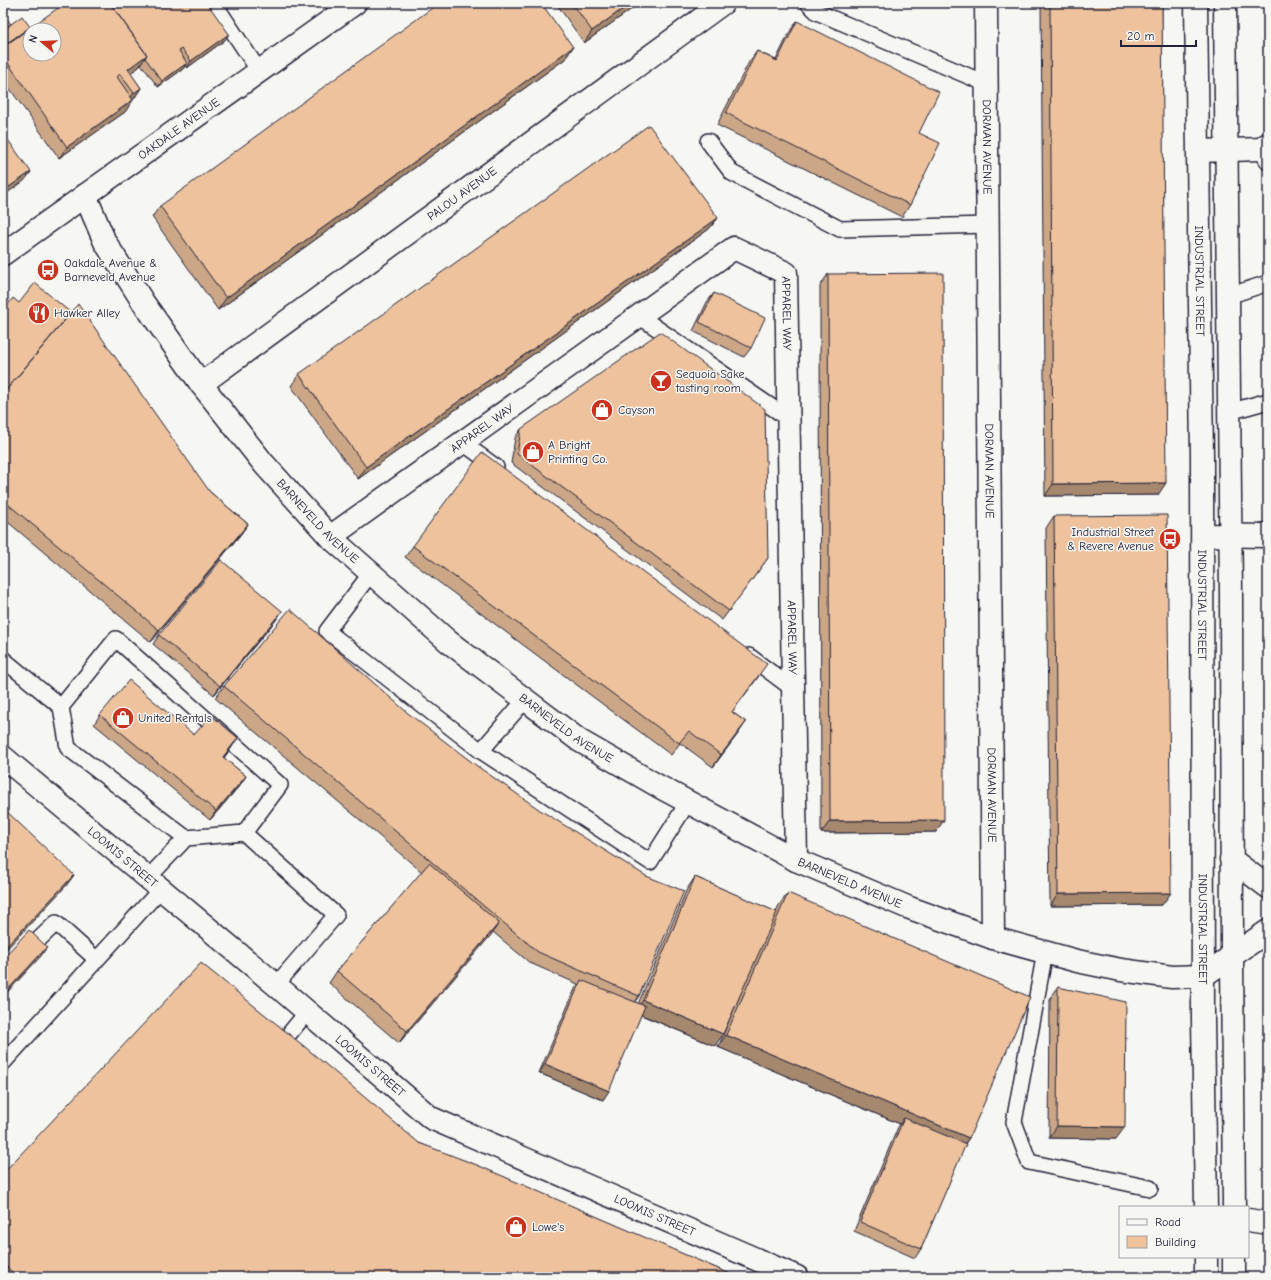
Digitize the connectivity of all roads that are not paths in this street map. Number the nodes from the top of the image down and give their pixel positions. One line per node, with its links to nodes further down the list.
1 (214, 3): 8 (lane)
2 (355, 3): 8 (street, OAKDALE AVENUE)
3 (723, 3): 20 (street, PALOU AVENUE)
4 (808, 3): 9 (lane)
5 (1196, 3): 12 (street, INDUSTRIAL STREET)
6 (1226, 3): 11 (street)
7 (984, 4): 9 (street, DORMAN AVENUE)
8 (259, 71): 14 (street, OAKDALE AVENUE)
9 (987, 84): 15 (street, DORMAN AVENUE)
10 (708, 141): 15 (lane)
11 (1227, 150): 12 (street); 13 (street); 18 (street)
12 (1199, 151): 27 (street, INDUSTRIAL STREET)
13 (1266, 152)
14 (85, 195): 16 (street, OAKDALE AVENUE); 20 (street, BARNEVELD AVENUE)
15 (988, 225): 46 (street, DORMAN AVENUE)
16 (3, 254)
17 (1268, 283): 18 (lane)
18 (1228, 296): 22 (street)
19 (639, 316): 23 (lane); 23 (street, APPAREL WAY); 24 (street, APPAREL WAY)
20 (202, 384): 29 (street, BARNEVELD AVENUE)
21 (1268, 401): 22 (lane)
22 (1229, 412): 28 (street)
23 (789, 419): 33 (street, APPAREL WAY)
24 (463, 442): 25 (lane); 29 (street, APPAREL WAY)
25 (507, 476)
26 (1268, 533): 28 (street)
27 (1202, 535): 28 (street); 51 (street, INDUSTRIAL STREET)
28 (1230, 535): 41 (street)
29 (330, 537): 30 (street, BARNEVELD AVENUE)
30 (371, 573): 34 (street, BARNEVELD AVENUE); 36 (lane)
31 (736, 646): 33 (lane)
32 (3, 659): 35 (lane)
33 (793, 689): 42 (street, APPAREL WAY)
34 (525, 700): 36 (lane); 38 (street, BARNEVELD AVENUE)
35 (61, 707): 39 (lane); 40 (lane)
36 (481, 751): 38 (lane)
37 (3, 757): 43 (street, LOOMIS STREET)
38 (688, 802): 42 (street, BARNEVELD AVENUE)
39 (244, 833): 40 (lane); 52 (lane)
40 (186, 838): 43 (lane)
41 (1231, 859): 44 (street); 49 (street)
42 (796, 860): 46 (street, BARNEVELD AVENUE)
43 (154, 884): 50 (lane); 52 (street, LOOMIS STREET)
44 (1268, 887)
45 (1268, 931): 49 (street)
46 (993, 938): 48 (street, BARNEVELD AVENUE)
47 (31, 947): 50 (lane)
48 (1045, 952): 51 (street, BARNEVELD AVENUE); 56 (lane)
49 (1232, 956): 51 (street); 58 (street)
50 (96, 959): 55 (lane)
51 (1203, 976): 57 (street, INDUSTRIAL STREET)
52 (276, 985): 53 (street, LOOMIS STREET)
53 (307, 1012): 54 (lane); 63 (street, LOOMIS STREET)
54 (280, 1045)
55 (3, 1063)
56 (1150, 1188)
57 (1206, 1206)
58 (1234, 1206)
59 (1249, 1220): 60 (street)
60 (1268, 1223)
61 (1206, 1258): 64 (street)
62 (1234, 1258): 65 (street)
63 (797, 1277)
64 (1206, 1277)
65 (1234, 1277)

